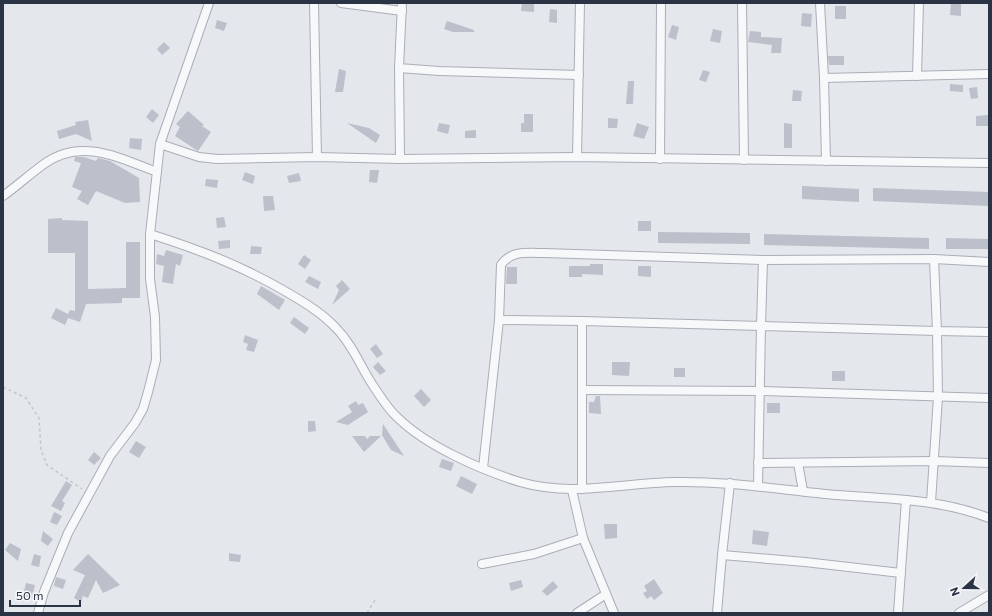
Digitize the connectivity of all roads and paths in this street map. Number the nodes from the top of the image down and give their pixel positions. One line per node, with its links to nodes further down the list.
1 (209, 3): 15 (street)
2 (314, 3): 16 (street)
3 (341, 3): 9 (street)
4 (580, 3): 12 (street)
5 (661, 3): 19 (street)
6 (742, 3): 20 (street)
7 (820, 3): 14 (street)
8 (919, 3): 13 (street)
9 (402, 7): 10 (street)
10 (399, 68): 12 (street); 18 (street)
11 (989, 74): 13 (street)
12 (579, 75): 17 (street)
13 (917, 76): 14 (street)
14 (824, 78): 21 (street)
15 (160, 144): 16 (street); 23 (street)
16 (317, 157): 18 (street)
17 (577, 157): 18 (street); 19 (street)
18 (400, 159)
19 (660, 159): 20 (street)
20 (744, 160): 21 (street)
21 (826, 161): 22 (street)
22 (989, 163)
23 (157, 172): 24 (street); 25 (street)
24 (3, 196)
25 (150, 234): 43 (street); 49 (street)
26 (934, 259): 27 (street); 28 (street); 32 (street)
27 (763, 260): 29 (street); 31 (street)
28 (989, 262)
29 (499, 320): 30 (street); 43 (street)
30 (582, 321): 31 (street); 35 (street)
31 (761, 326): 32 (street); 36 (street)
32 (937, 331): 33 (street); 37 (street)
33 (989, 332)
34 (3, 387): 49 (path)
35 (582, 390): 36 (street); 46 (street)
36 (760, 391): 37 (street); 40 (street)
37 (938, 397): 38 (street); 39 (street)
38 (989, 398)
39 (934, 461): 41 (street); 42 (street); 51 (street)
40 (758, 463): 41 (street); 45 (street)
41 (798, 463): 48 (street)
42 (989, 463)
43 (483, 468): 47 (street)
44 (730, 483): 45 (street); 46 (street); 54 (street)
45 (758, 486): 48 (street)
46 (582, 489): 47 (street)
47 (572, 490): 53 (street)
48 (803, 491): 50 (street)
49 (88, 493): 60 (street)
50 (906, 500): 51 (street); 56 (street)
51 (931, 502): 52 (street)
52 (989, 518)
53 (583, 538): 55 (street); 57 (street)
54 (722, 555): 56 (street); 64 (street)
55 (482, 564)
56 (901, 573): 65 (street)
57 (606, 594): 62 (street); 63 (street)
58 (989, 595): 66 (street)
59 (375, 600): 61 (path)
60 (38, 613)
61 (367, 613)
62 (577, 613)
63 (614, 613)
64 (717, 613)
65 (898, 613)
66 (959, 613)

